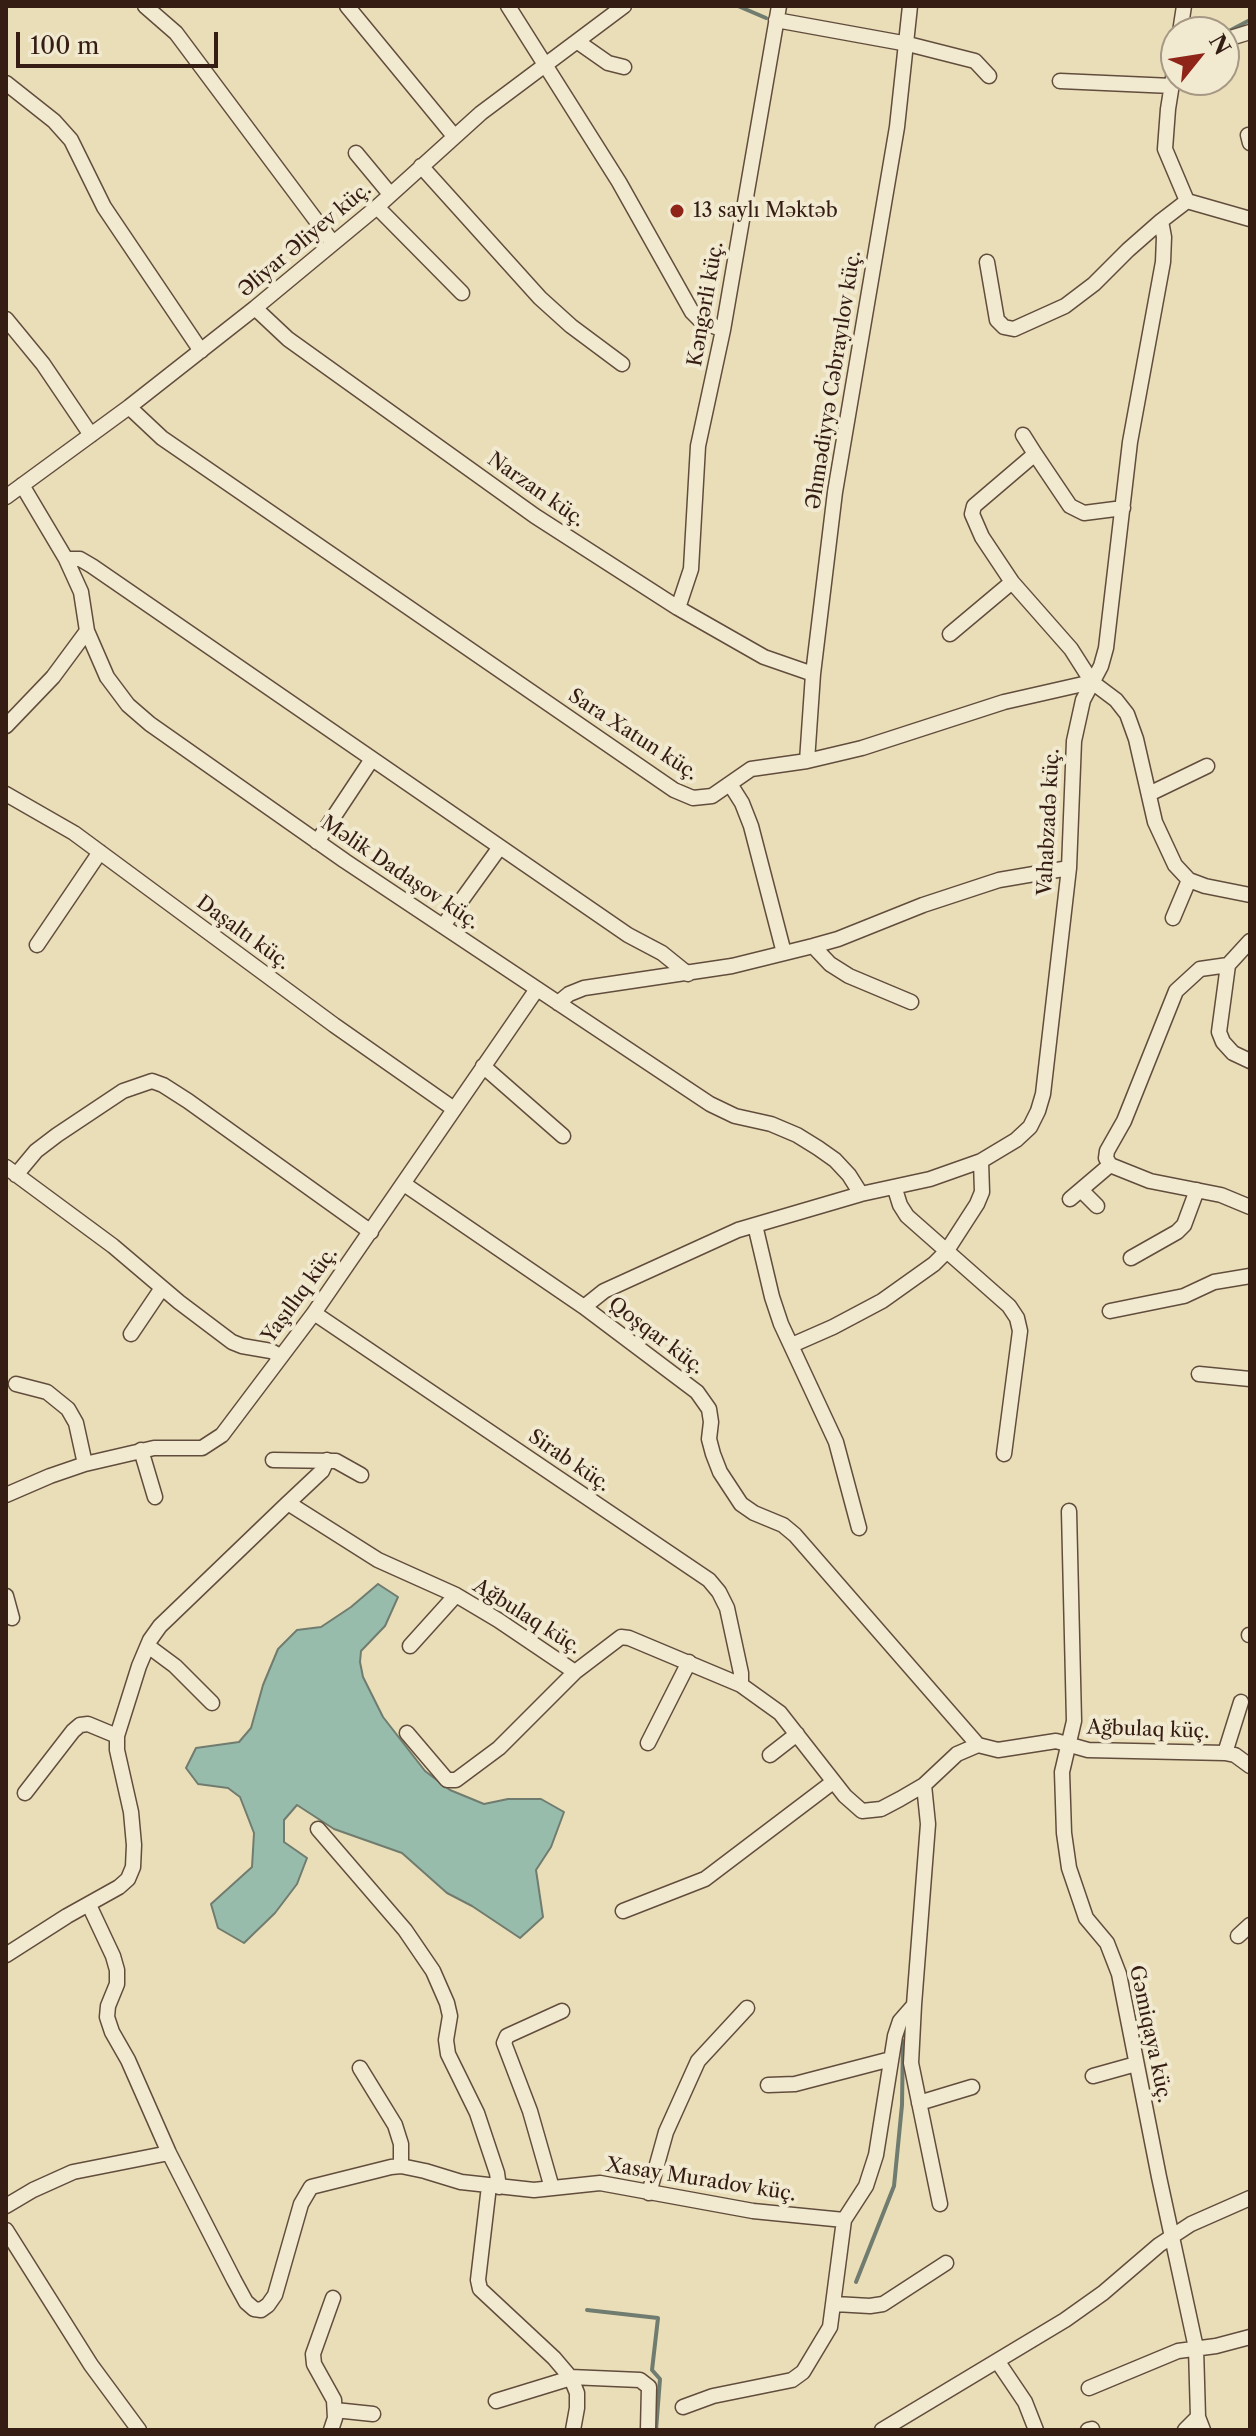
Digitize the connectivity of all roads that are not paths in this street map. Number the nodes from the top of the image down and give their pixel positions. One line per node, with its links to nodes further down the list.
1 (145, 6): 24 (street)
2 (347, 6): 16 (street)
3 (508, 6): 9 (street)
4 (624, 6): 7 (street, Əliyar Əliyev küç.)
5 (910, 6): 8 (street, Əhmədiyyə Cəbrayılov küç.)
6 (778, 13): 8 (street); 29 (street, Kəngərli küç.)
7 (578, 42): 9 (street, Əliyar Əliyev küç.); 10 (street)
8 (908, 44): 11 (street); 44 (street, Əhmədiyyə Cəbrayılov küç.)
9 (547, 64): 16 (street, Əliyar Əliyev küç.); 29 (street)
10 (624, 67)
11 (989, 76)
12 (1060, 81): 14 (street)
13 (6, 83): 30 (street)
14 (1160, 85)
15 (1171, 96): 20 (street)
16 (454, 136): 18 (street, Əliyar Əliyev küç.)
17 (356, 153): 19 (street)
18 (421, 166): 19 (street, Əliyar Əliyev küç.); 31 (street)
19 (390, 194): 21 (street, Əliyar Əliyev küç.)
20 (1187, 201): 22 (street); 23 (street)
21 (377, 207): 24 (street, Əliyar Əliyev küç.); 26 (street)
22 (1250, 219)
23 (1161, 221): 25 (street); 38 (street, Vahabzadə küç.)
24 (333, 243): 27 (street, Əliyar Əliyev küç.)
25 (987, 262)
26 (462, 293)
27 (255, 308): 30 (street, Əliyar Əliyev küç.); 41 (street, Narzan küç.)
28 (6, 319): 33 (street)
29 (723, 330): 41 (street, Kəngərli küç.)
30 (201, 351): 32 (street, Əliyar Əliyev küç.)
31 (622, 364)
32 (129, 407): 33 (street, Əliyar Əliyev küç.); 50 (street, Sara Xatun küç.)
33 (91, 435): 36 (street, Əliyar Əliyev küç.)
34 (1023, 435): 35 (street)
35 (1035, 454): 38 (street); 40 (street)
36 (22, 485): 37 (street, Əliyar Əliyev küç.); 39 (street, Məlik Dadaşov küç.)
37 (6, 497)
38 (1123, 508): 45 (street, Vahabzadə küç.)
39 (66, 559): 42 (street, Məlik Dadaşov küç.); 47 (street)
40 (1012, 582): 43 (street); 45 (street)
41 (678, 608): 44 (street, Narzan küç.)
42 (87, 631): 46 (street); 53 (street, Məlik Dadaşov küç.)
43 (950, 634)
44 (813, 674): 48 (street, Əhmədiyyə Cəbrayılov küç.)
45 (1092, 682): 48 (street, Sara Xatun küç.); 52 (street); 56 (street, Vahabzadə küç.)
46 (6, 726)
47 (372, 759): 53 (street); 54 (street)
48 (807, 761): 50 (street, Sara Xatun küç.)
49 (1207, 766): 52 (street)
50 (730, 784): 64 (street)
51 (6, 794): 55 (street, Daşaltı küç.)
52 (1149, 794): 57 (street)
53 (317, 842): 60 (street, Məlik Dadaşov küç.)
54 (500, 847): 60 (street); 66 (street)
55 (100, 852): 62 (street); 72 (street, Daşaltı küç.)
56 (1069, 868): 63 (street); 74 (street, Vahabzadə küç.)
57 (1189, 880): 58 (street); 59 (street)
58 (1250, 895)
59 (1173, 918)
60 (443, 926): 67 (street, Məlik Dadaşov küç.)
61 (1250, 941): 65 (street)
62 (37, 945)
63 (813, 946): 64 (street); 68 (street)
64 (784, 953): 66 (street)
65 (1228, 965): 70 (street); 75 (street)
66 (688, 974): 69 (street)
67 (537, 989): 69 (street, Məlik Dadaşov küç.); 71 (street, Yaşıllıq küç.)
68 (911, 1002)
69 (558, 1003): 80 (street, Məlik Dadaşov küç.)
70 (1250, 1061)
71 (483, 1066): 72 (street, Yaşıllıq küç.); 73 (street)
72 (454, 1109): 77 (street, Yaşıllıq küç.)
73 (563, 1136)
74 (981, 1161): 78 (street, Vahabzadə küç.); 85 (street)
75 (1110, 1165): 79 (street); 81 (street)
76 (11, 1171): 84 (street); 88 (street)
77 (404, 1184): 84 (street, Yaşıllıq küç.); 89 (street, Qoşqar küç.)
78 (895, 1189): 80 (street, Vahabzadə küç.); 85 (street)
79 (1197, 1190): 82 (street); 86 (street)
80 (861, 1194): 83 (street, Vahabzadə küç.)
81 (1097, 1206)
82 (1250, 1207)
83 (755, 1225): 89 (street, Vahabzadə küç.); 93 (street)
84 (371, 1232): 91 (street, Yaşıllıq küç.)
85 (946, 1252): 93 (street); 99 (street)
86 (1131, 1258)
87 (1250, 1276): 90 (street)
88 (162, 1288): 92 (street); 94 (street)
89 (584, 1307): 124 (street, Qoşqar küç.)
90 (1110, 1311)
91 (314, 1313): 94 (street, Yaşıllıq küç.); 116 (street, Sirab küç.)
92 (131, 1334)
93 (792, 1345): 108 (street)
94 (280, 1356): 98 (street, Yaşıllıq küç.)
95 (1199, 1374): 96 (street)
96 (1250, 1379)
97 (16, 1384): 102 (street)
98 (141, 1450): 102 (street, Yaşıllıq küç.); 105 (street)
99 (1004, 1454)
100 (273, 1460): 101 (street)
101 (327, 1460): 103 (street); 106 (street)
102 (85, 1464): 104 (street, Yaşıllıq küç.)
103 (361, 1475)
104 (6, 1495)
105 (155, 1497)
106 (288, 1503): 109 (street, Ağbulaq küç.); 112 (street)
107 (1069, 1511): 123 (street, Gəmiqaya küç.)
108 (859, 1528)
109 (456, 1595): 113 (street); 115 (street, Ağbulaq küç.)
110 (6, 1596): 111 (street)
111 (12, 1618)
112 (148, 1646): 118 (street); 121 (street)
113 (410, 1646)
114 (689, 1662): 115 (street, Ağbulaq küç.); 116 (street, Ağbulaq küç.); 122 (street)
115 (575, 1672): 119 (street)
116 (741, 1685): 120 (street, Ağbulaq küç.)
117 (1241, 1702): 125 (street)
118 (212, 1703)
119 (407, 1733)
120 (797, 1734): 126 (street); 128 (street, Ağbulaq küç.)
121 (117, 1736): 130 (street); 132 (street)
122 (648, 1743)
123 (1068, 1744): 124 (street, Ağbulaq küç.); 125 (street, Ağbulaq küç.); 141 (street, Gəmiqaya küç.)
124 (978, 1745): 129 (street, Ağbulaq küç.)
125 (1225, 1753): 127 (street, Ağbulaq küç.)
126 (770, 1755)
127 (1250, 1766)
128 (833, 1782): 129 (street, Ağbulaq küç.); 133 (street)
129 (924, 1785): 137 (street)
130 (25, 1793)
131 (318, 1829): 149 (street)
132 (89, 1905): 136 (street); 147 (street, Xasay Muradov küç.)
133 (623, 1911)
134 (1250, 1925): 135 (street)
135 (1238, 1936)
136 (6, 1955)
137 (914, 2005): 140 (street); 146 (street)
138 (747, 2008): 151 (street)
139 (562, 2011): 150 (street)
140 (891, 2059): 144 (street); 155 (street)
141 (1136, 2064): 143 (street); 157 (street, Gəmiqaya küç.)
142 (360, 2068): 148 (street)
143 (1093, 2076)
144 (768, 2085)
145 (972, 2087): 146 (street)
146 (919, 2103): 153 (street)
147 (169, 2153): 148 (street, Xasay Muradov küç.); 154 (street)
148 (401, 2166): 149 (street, Xasay Muradov küç.)
149 (494, 2186): 150 (street, Xasay Muradov küç.); 164 (street)
150 (552, 2188): 151 (street, Xasay Muradov küç.)
151 (649, 2193): 155 (street, Xasay Muradov küç.)
152 (1250, 2198): 157 (street)
153 (940, 2204)
154 (6, 2206)
155 (844, 2220): 160 (street)
156 (6, 2230): 171 (street)
157 (1174, 2236): 162 (street, Gəmiqaya küç.); 163 (street)
158 (946, 2263): 160 (street)
159 (333, 2298): 168 (street)
160 (835, 2304): 167 (street)
161 (1250, 2337): 162 (street)
162 (1196, 2348): 165 (street); 170 (street, Gəmiqaya küç.)
163 (998, 2362): 175 (street); 176 (street)
164 (571, 2378): 166 (street); 173 (street); 174 (street)
165 (1089, 2388)
166 (496, 2401)
167 (683, 2407)
168 (335, 2410): 169 (street); 172 (street)
169 (373, 2414)
170 (1201, 2424): 177 (street)
171 (139, 2430)
172 (331, 2430)
173 (573, 2430)
174 (648, 2430)
175 (882, 2430)
176 (1036, 2430)
177 (1185, 2430)

